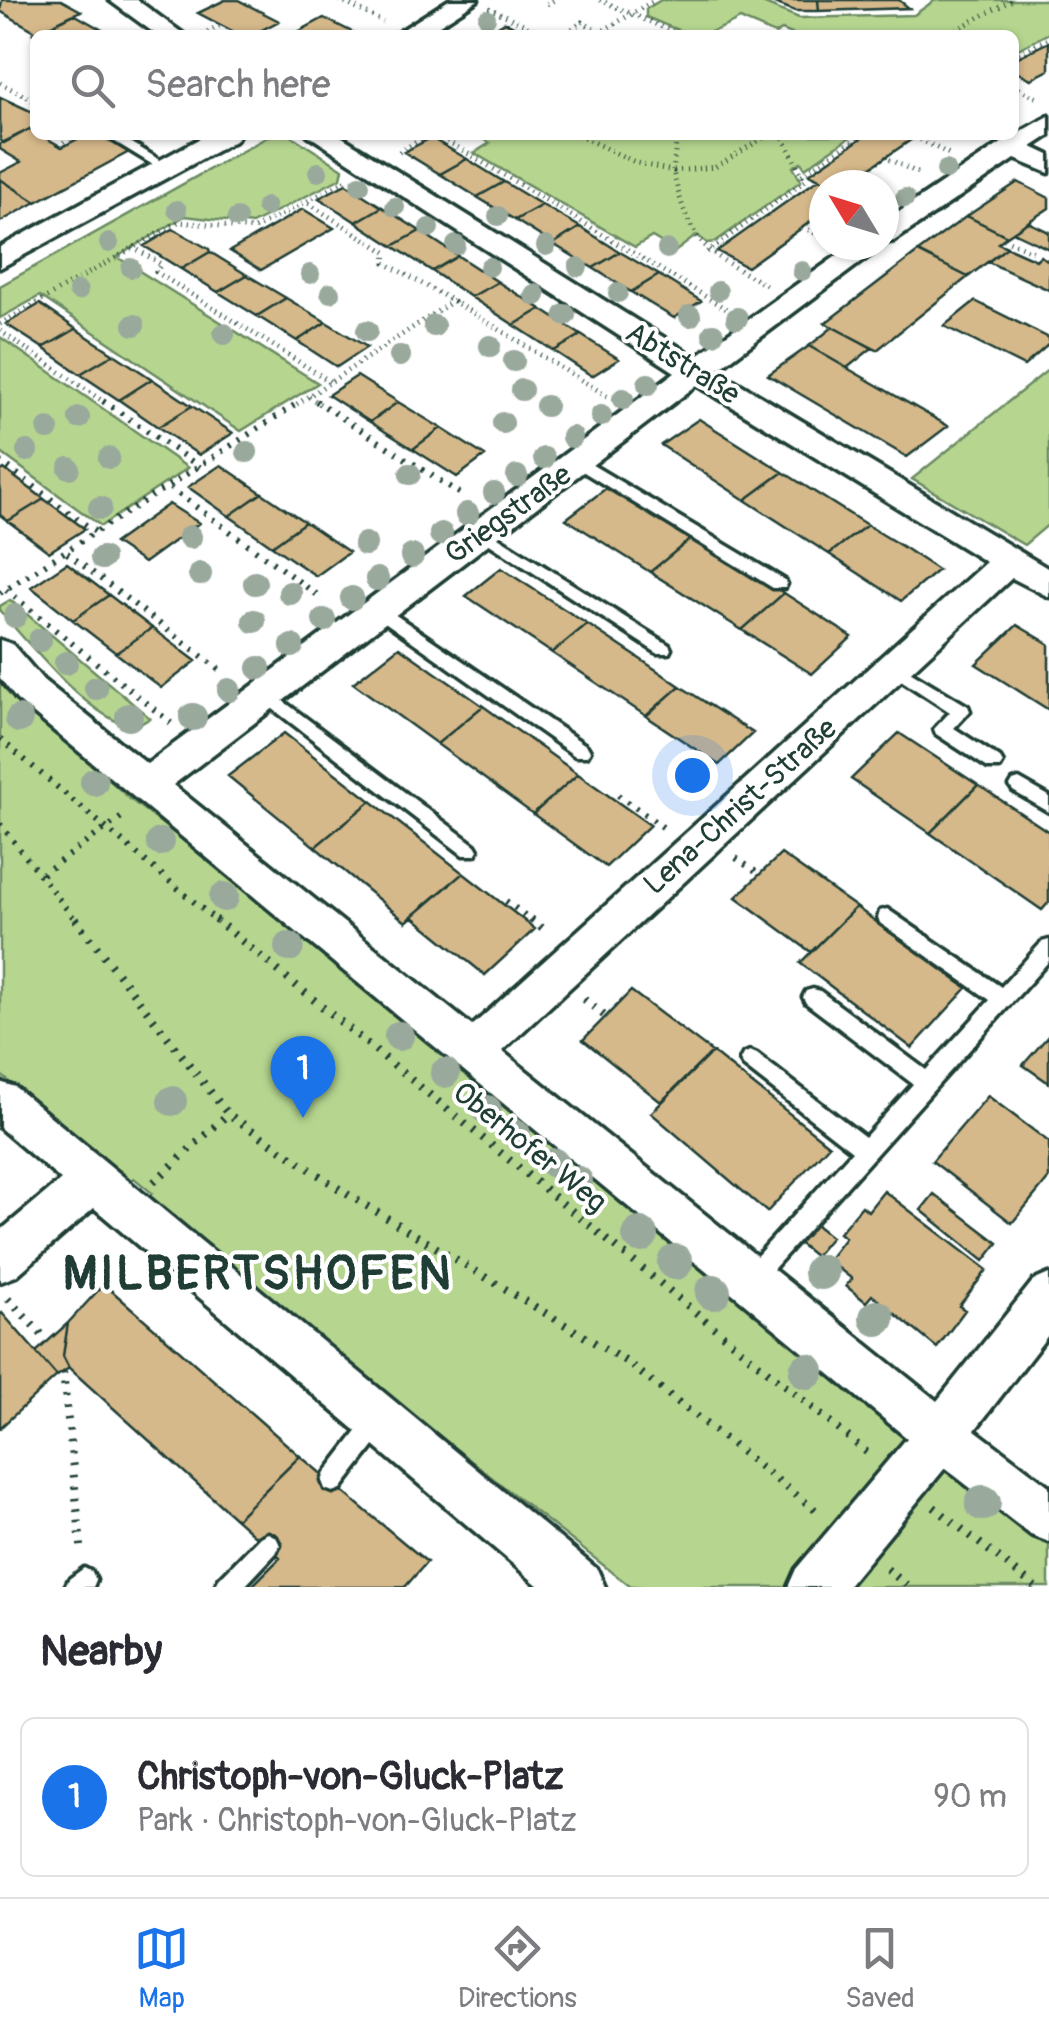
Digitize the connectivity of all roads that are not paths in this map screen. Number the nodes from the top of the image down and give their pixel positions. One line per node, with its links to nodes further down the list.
1 (121, 0): 3 (street)
2 (478, 4): 4 (street)
3 (165, 30)
4 (398, 30)
5 (1044, 112): 9 (street)
6 (119, 140): 11 (lane)
7 (217, 140): 11 (street)
8 (339, 140): 15 (street, Abtstraße)
9 (1012, 148): 10 (street); 12 (street)
10 (1049, 165)
11 (167, 168): 13 (street)
12 (899, 225)
13 (0, 259)
14 (849, 260): 15 (street, Griegstraße)
15 (696, 371): 16 (street, Griegstraße); 18 (street, Abtstraße)
16 (579, 462): 17 (street, Griegstraße); 19 (lane)
17 (482, 532): 21 (street, Griegstraße); 22 (lane)
18 (1009, 561): 20 (street, Abtstraße); 24 (street, Lena-Christ-Straße)
19 (779, 584)
20 (1049, 586)
21 (378, 609): 25 (street, Griegstraße); 26 (lane)
22 (664, 649)
23 (0, 653): 28 (street)
24 (893, 667): 27 (lane); 36 (street, Lena-Christ-Straße)
25 (266, 694): 28 (street, Griegstraße); 31 (lane)
26 (580, 751)
27 (994, 763)
28 (147, 784): 36 (street)
29 (1019, 786): 30 (lane)
30 (1049, 805)
31 (469, 850)
32 (887, 917): 35 (lane)
33 (1049, 948): 35 (lane)
34 (813, 998): 38 (lane)
35 (1003, 999): 38 (lane)
36 (472, 1052): 43 (street)
37 (750, 1060): 40 (lane)
38 (927, 1084): 40 (lane)
39 (0, 1101): 41 (street)
40 (867, 1150): 43 (lane)
41 (110, 1193): 42 (street); 45 (street)
42 (0, 1260)
43 (750, 1280): 46 (street)
44 (1049, 1297): 46 (street)
45 (381, 1420): 47 (lane); 51 (street)
46 (941, 1435): 48 (street); 52 (street)
47 (333, 1481)
48 (1049, 1517)
49 (268, 1546): 50 (lane)
50 (226, 1587)
51 (579, 1587)
52 (814, 1587)

